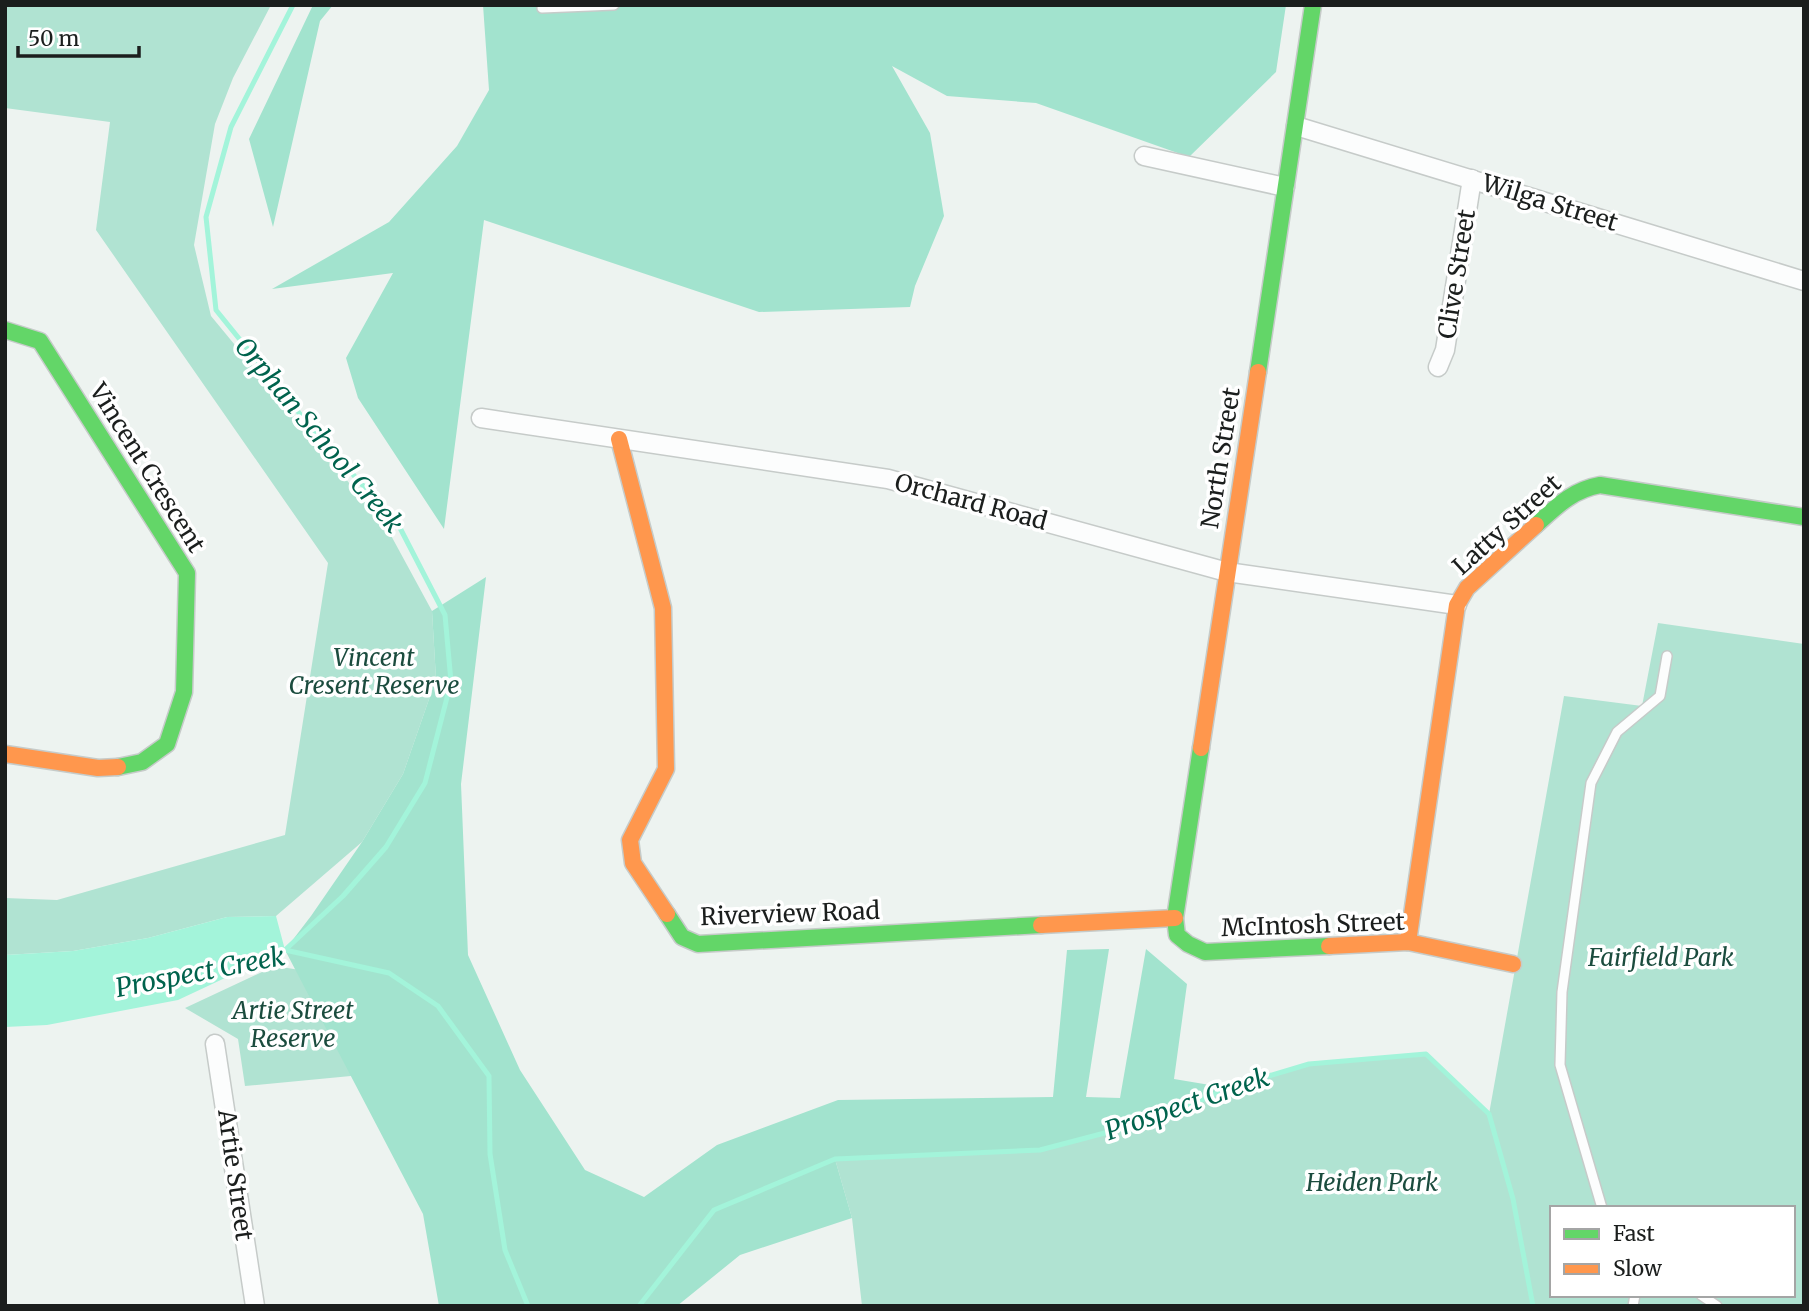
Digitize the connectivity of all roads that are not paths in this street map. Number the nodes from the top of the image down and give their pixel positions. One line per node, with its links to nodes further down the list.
1 (614, 5): 3 (lane)
2 (1313, 5): 4 (street, North Street)
3 (542, 8)
4 (1297, 126): 6 (street, Wilga Street); 7 (street, North Street)
5 (1144, 156): 7 (street)
6 (1472, 179): 8 (street, Wilga Street); 10 (street, Clive Street)
7 (1285, 187): 14 (street, North Street)
8 (1804, 281)
9 (5, 330): 17 (street, Vincent Crescent)
10 (1438, 368)
11 (481, 418): 12 (street, Orchard Road)
12 (620, 439): 14 (street, Orchard Road); 18 (street, Riverview Road)
13 (1804, 517): 15 (street, Latty Street)
14 (1227, 572): 15 (street, Orchard Road); 18 (street, North Street)
15 (1457, 605): 19 (street, Latty Street)
16 (1667, 656): 22 (lane)
17 (5, 754)
18 (1175, 918): 19 (street, McIntosh Street)
19 (1408, 942): 20 (street, McIntosh Street)
20 (1513, 964)
21 (215, 1044): 23 (street, Artie Street)
22 (1601, 1206)
23 (255, 1306)

